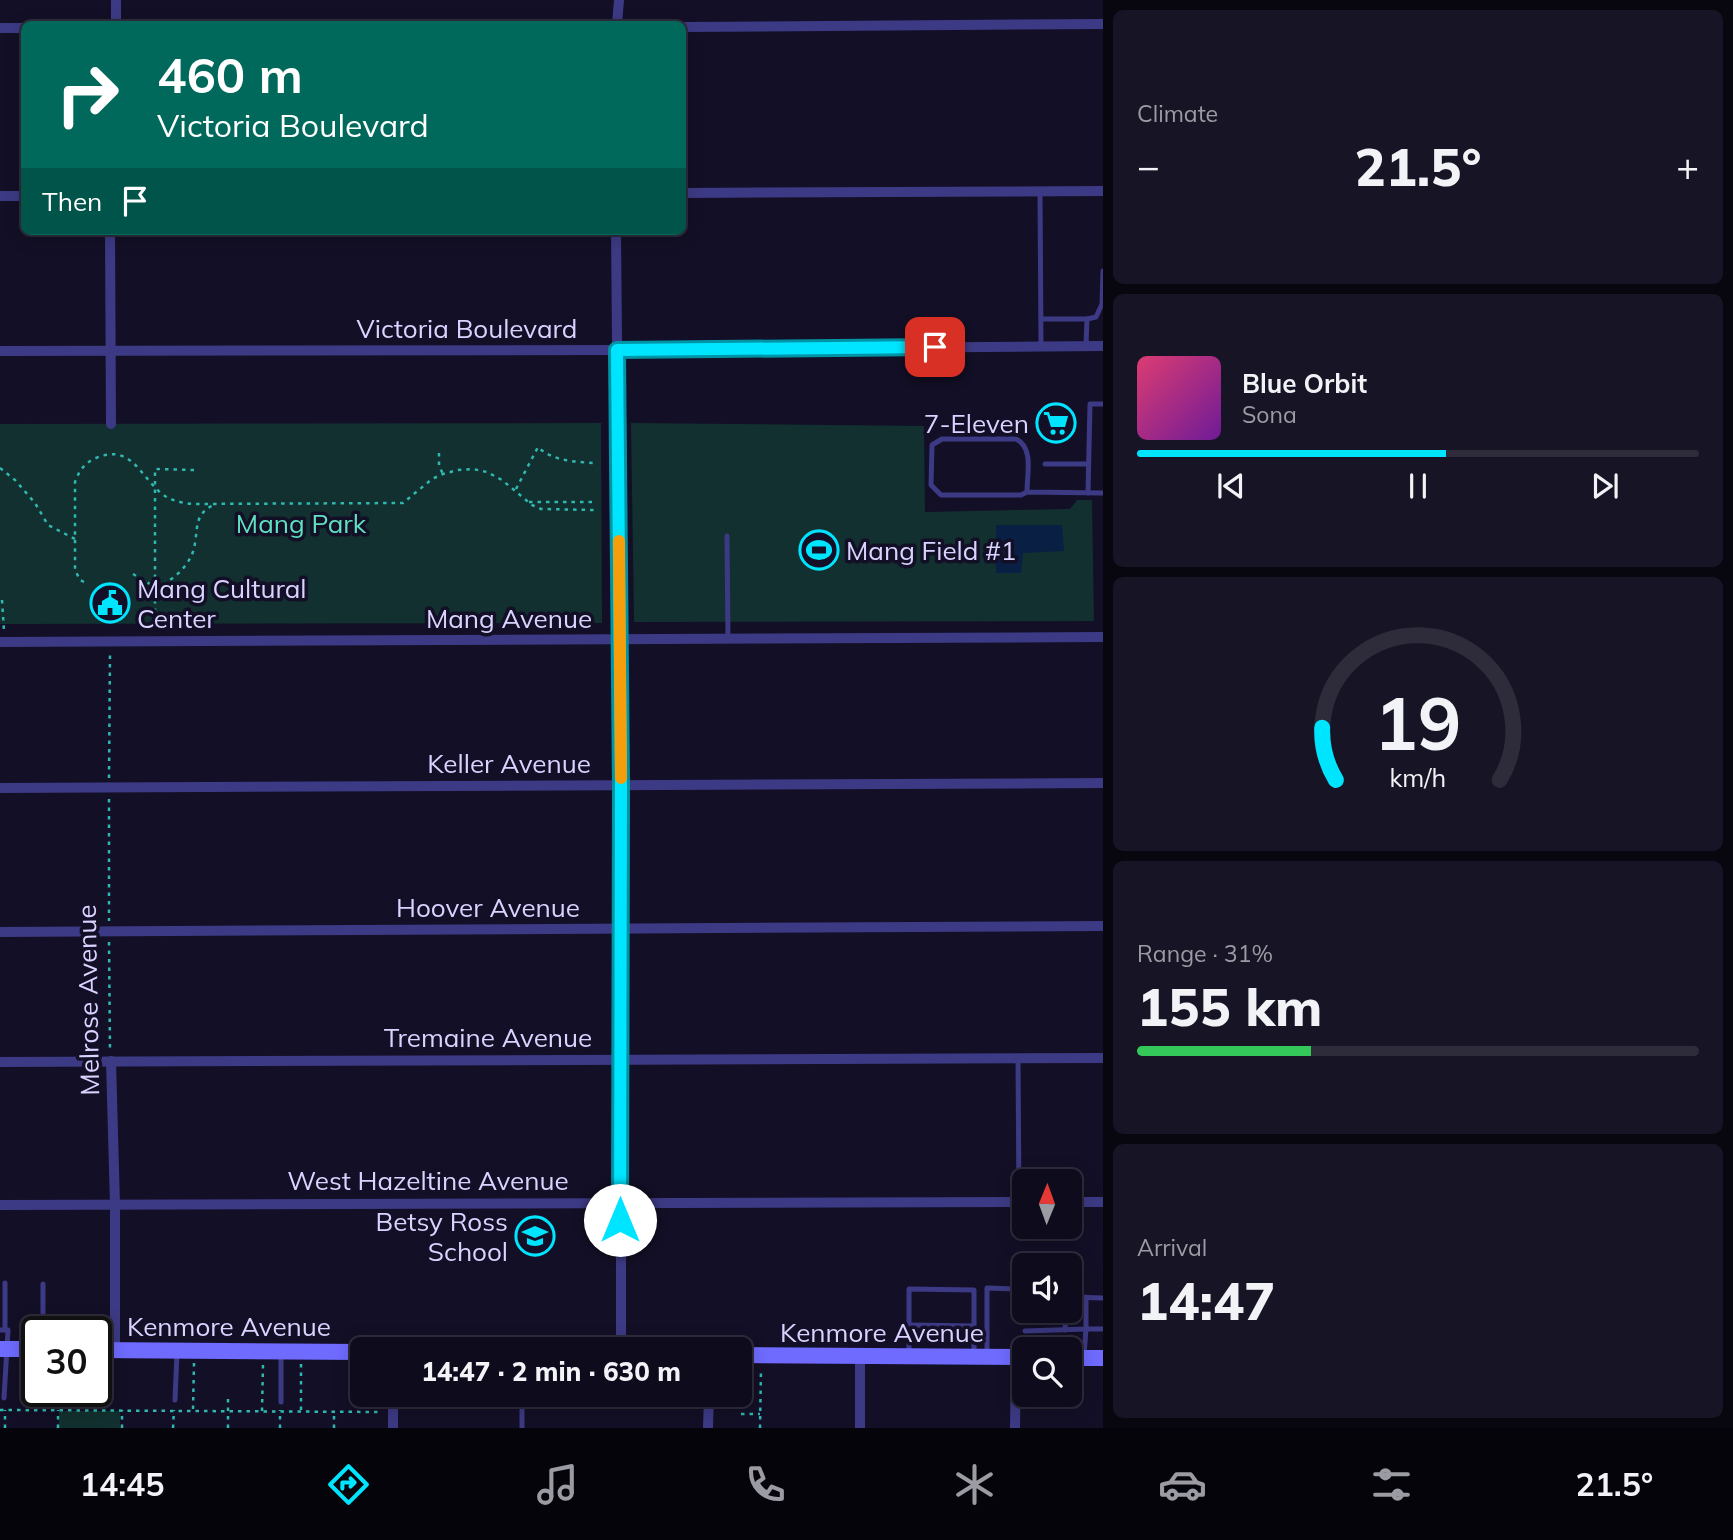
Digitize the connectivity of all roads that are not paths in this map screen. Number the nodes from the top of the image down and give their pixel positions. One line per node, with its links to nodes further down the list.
1 (116, 0): 3 (street)
2 (619, 0): 4 (street)
3 (116, 21)
4 (617, 21)
5 (1103, 24): 6 (street)
6 (686, 27)
7 (0, 28): 8 (street)
8 (21, 28)
9 (1040, 191): 10 (street); 11 (street); 17 (lane)
10 (1103, 191)
11 (686, 193)
12 (0, 196): 13 (street)
13 (21, 196)
14 (110, 235): 24 (street)
15 (616, 235): 22 (street)
16 (1103, 271): 18 (lane)
17 (1041, 319): 18 (lane); 19 (lane)
18 (1087, 319): 20 (lane)
19 (1041, 346): 20 (street, Victoria Boulevard); 22 (street, Victoria Boulevard)
20 (1086, 346): 21 (street, Victoria Boulevard)
21 (1103, 346)
22 (617, 350): 24 (street, Victoria Boulevard); 36 (street)
23 (0, 351): 24 (street, Victoria Boulevard)
24 (111, 351): 26 (street)
25 (1103, 404): 28 (lane)
26 (111, 424)
27 (1045, 464): 28 (lane)
28 (1088, 464): 30 (lane)
29 (1027, 492): 29 (lane); 30 (lane)
30 (1088, 493): 31 (lane)
31 (1103, 493)
32 (727, 536): 35 (lane)
33 (2, 636): 36 (street, Mang Avenue)
34 (1103, 637): 35 (street, Mang Avenue)
35 (728, 640): 36 (street, Mang Avenue)
36 (620, 641): 38 (street)
37 (1103, 783): 38 (street, Keller Avenue)
38 (621, 785): 39 (street, Keller Avenue); 41 (street)
39 (0, 788)
40 (1103, 926): 41 (street, Hoover Avenue)
41 (620, 929): 42 (street, Hoover Avenue); 45 (street)
42 (0, 932)
43 (1018, 1058): 44 (street, Tremaine Avenue); 45 (street, Tremaine Avenue); 48 (lane)
44 (1103, 1058)
45 (620, 1059): 46 (street, Tremaine Avenue); 49 (street)
46 (111, 1061): 47 (street, Tremaine Avenue); 54 (street, Melrose Avenue)
47 (0, 1062)
48 (1020, 1169)
49 (620, 1202): 50 (street, West Hazeltine Avenue); 54 (street, West Hazeltine Avenue); 70 (street)
50 (1012, 1202)
51 (1082, 1202): 52 (street)
52 (1103, 1202)
53 (0, 1205): 54 (street, West Hazeltine Avenue)
54 (115, 1205): 74 (street, Melrose Avenue)
55 (5, 1283): 67 (lane)
56 (43, 1284): 61 (lane)
57 (1012, 1289): 82 (lane)
58 (1082, 1297): 59 (lane)
59 (1086, 1297): 60 (lane); 65 (lane)
60 (1103, 1298)
61 (43, 1316)
62 (1065, 1323): 68 (lane)
63 (909, 1325): 64 (lane); 64 (lane); 81 (lane)
64 (974, 1326): 82 (lane)
65 (1086, 1329): 66 (lane); 68 (lane); 71 (lane)
66 (1103, 1329)
67 (2, 1330): 73 (lane)
68 (1065, 1330): 69 (lane)
69 (1025, 1331)
70 (621, 1337)
71 (1082, 1340)
72 (1103, 1345): 79 (street)
73 (4, 1349): 86 (lane)
74 (115, 1350): 75 (street, Kenmore Avenue)
75 (177, 1350): 76 (street, Kenmore Avenue); 87 (lane)
76 (281, 1351): 77 (street, Kenmore Avenue); 92 (lane)
77 (350, 1352)
78 (752, 1355): 80 (street, Kenmore Avenue)
79 (1082, 1355)
80 (860, 1356): 81 (street, Kenmore Avenue); 96 (street)
81 (909, 1356): 82 (street, Kenmore Avenue)
82 (980, 1357): 83 (street, Kenmore Avenue)
83 (1012, 1357)
84 (1082, 1357): 85 (street)
85 (1103, 1358)
86 (4, 1398)
87 (175, 1401)
88 (393, 1407): 93 (street)
89 (522, 1407): 94 (lane)
90 (709, 1407): 95 (street)
91 (1016, 1407): 97 (street)
92 (280, 1408)
93 (393, 1428)
94 (522, 1428)
95 (708, 1428)
96 (860, 1428)
97 (1015, 1428)

